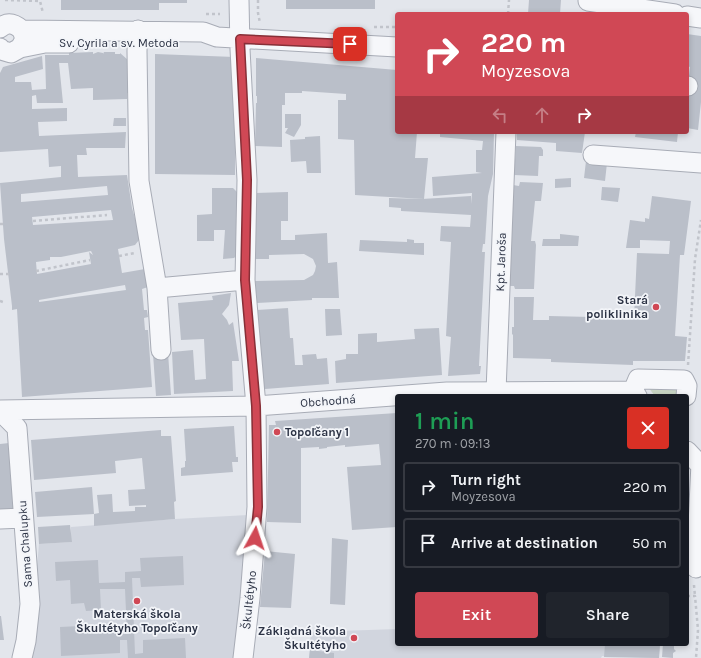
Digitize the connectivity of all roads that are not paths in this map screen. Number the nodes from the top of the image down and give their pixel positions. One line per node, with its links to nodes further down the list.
1 (239, 0): 9 (street, Škultétyho)
2 (588, 1): 3 (street)
3 (662, 12)
4 (689, 16): 5 (street)
5 (701, 18)
6 (0, 28): 7 (street, Sv. Cyrila a sv. Metoda)
7 (22, 30): 8 (street, Sv. Cyrila a sv. Metoda); 11 (street)
8 (138, 36): 9 (street, Sv. Cyrila a sv. Metoda); 11 (street, Sv. Cyrila a sv. Metoda); 17 (street)
9 (240, 39): 10 (street, Sv. Cyrila a sv. Metoda); 16 (street, Škultétyho)
10 (395, 47)
11 (20, 48): 12 (street, Sv. Cyrila a sv. Metoda)
12 (0, 49)
13 (506, 134): 20 (street, Kpt. Jaroša)
14 (593, 155): 15 (street)
15 (701, 163)
16 (245, 280): 17 (street); 24 (street, Škultétyho)
17 (157, 288): 18 (street)
18 (162, 350)
19 (685, 388): 22 (street)
20 (496, 392): 21 (street, Obchodná); 22 (street, Obchodná)
21 (419, 394)
22 (635, 394)
23 (395, 396): 24 (street, Obchodná)
24 (256, 406): 25 (street, Obchodná); 33 (street, Škultétyho)
25 (6, 410): 29 (street, Sama Chalupku)
26 (689, 453): 27 (street)
27 (701, 464): 28 (street)
28 (701, 493): 31 (street)
29 (23, 518): 30 (street); 32 (street, Sama Chalupku)
30 (0, 519)
31 (696, 574)
32 (22, 658)
33 (244, 658)

